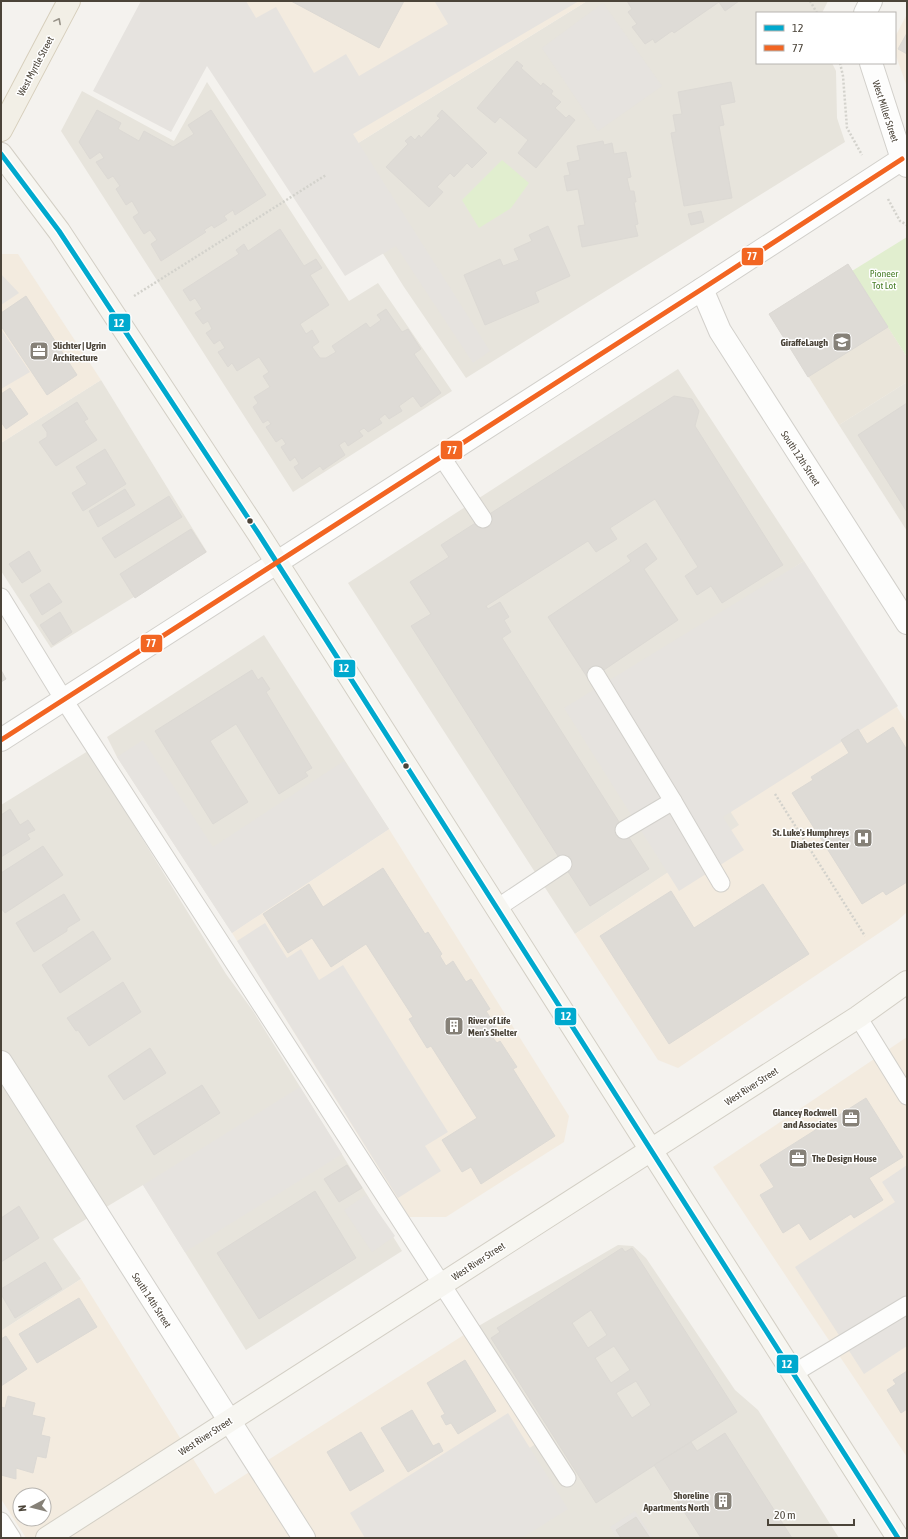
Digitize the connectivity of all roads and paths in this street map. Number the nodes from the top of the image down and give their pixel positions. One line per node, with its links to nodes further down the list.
1 (69, 1): 8 (main road, West Myrtle Street, one-way to 1)
2 (810, 1): 4 (path)
3 (871, 1): 5 (street)
4 (817, 12)
5 (866, 12)
6 (840, 64): 10 (path)
7 (871, 64): 11 (street, West Miller Street)
8 (1, 130)
9 (1, 154): 16 (street)
10 (864, 158)
11 (904, 162): 15 (street)
12 (326, 175): 16 (path)
13 (890, 203): 14 (path)
14 (907, 225)
15 (702, 289): 17 (street); 21 (street, South 12th Street)
16 (111, 310): 19 (street)
17 (441, 456): 18 (lane); 19 (street)
18 (483, 519)
19 (277, 562): 23 (street); 30 (street)
20 (1, 597): 23 (lane)
21 (907, 623)
22 (596, 675): 26 (lane)
23 (64, 700): 24 (street); 37 (lane)
24 (1, 740)
25 (775, 794): 31 (path)
26 (672, 801): 27 (lane); 29 (lane)
27 (624, 830)
28 (563, 864): 30 (lane)
29 (721, 883)
30 (497, 908): 36 (street)
31 (865, 936)
32 (907, 982): 33 (street, West River Street)
33 (858, 1017): 35 (lane); 36 (street, West River Street)
34 (1, 1062): 40 (street, South 14th Street)
35 (907, 1096)
36 (652, 1150): 37 (street, West River Street); 39 (street)
37 (442, 1284): 40 (street, West River Street); 41 (lane)
38 (907, 1305): 39 (lane)
39 (794, 1373): 46 (street)
40 (229, 1420): 44 (street, West River Street); 45 (street, South 14th Street)
41 (567, 1478)
42 (1, 1521): 43 (lane)
43 (12, 1538)
44 (47, 1538)
45 (304, 1538)
46 (898, 1538)

